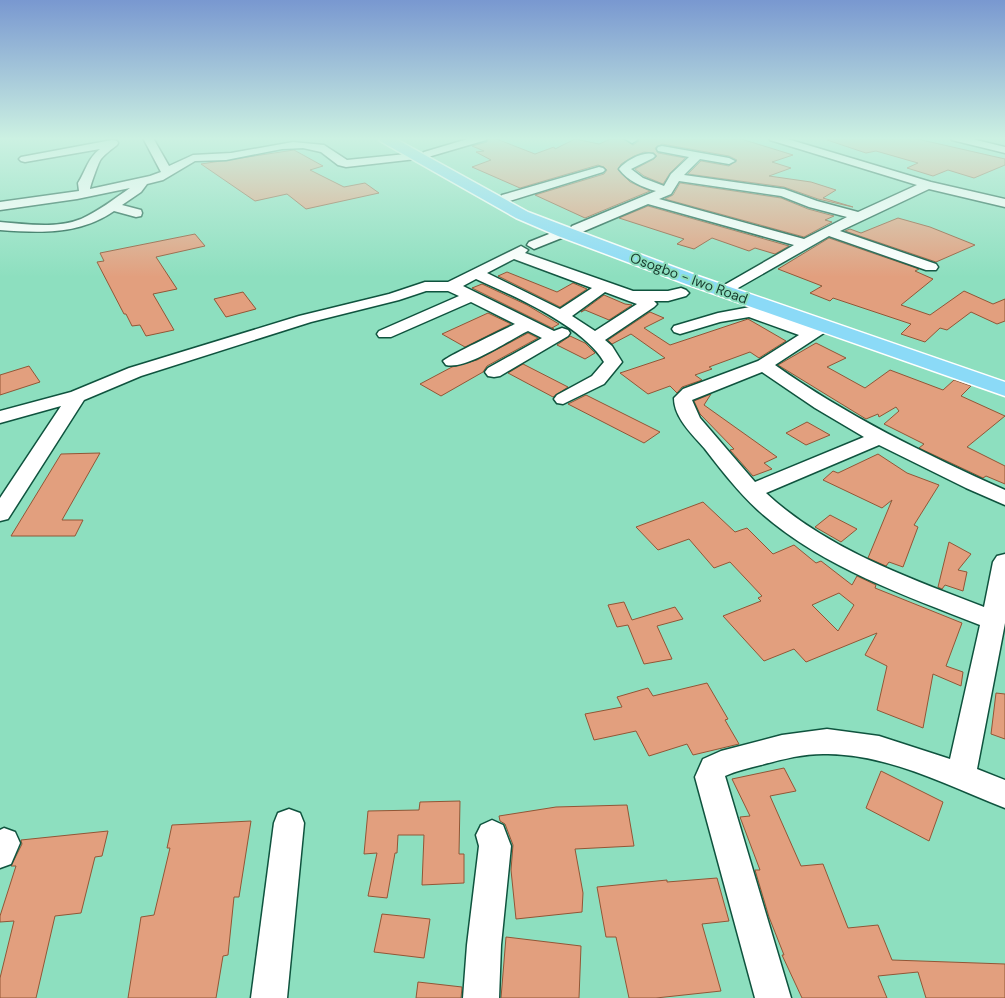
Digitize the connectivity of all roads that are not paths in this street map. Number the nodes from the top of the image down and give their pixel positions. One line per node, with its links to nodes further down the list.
1 (122, 185): 10 (street)
2 (141, 185): 16 (street)
3 (471, 185): 20 (main road, Osogbo - Iwo Road)
4 (479, 185): 12 (main road, Osogbo - Iwo Road)
5 (551, 185): 12 (street)
6 (649, 185): 11 (street)
7 (671, 185): 11 (street)
8 (739, 185): 18 (street)
9 (928, 185): 14 (street); 18 (street)
10 (82, 186): 15 (street); 16 (street)
11 (668, 191): 13 (street)
12 (506, 198): 20 (main road, Osogbo - Iwo Road)
13 (648, 200): 20 (street); 22 (street)
14 (1005, 203)
15 (1, 206)
16 (109, 208): 17 (street); 19 (street)
17 (136, 214)
18 (858, 216): 21 (street)
19 (0, 226)
20 (571, 230): 23 (street); 27 (main road, Osogbo - Iwo Road)
21 (828, 231): 22 (street); 24 (street)
22 (805, 244): 27 (street)
23 (523, 250): 25 (street); 28 (street)
24 (931, 267)
25 (478, 274): 26 (street); 31 (street)
26 (451, 286): 30 (street); 48 (street)
27 (729, 287): 33 (main road, Osogbo - Iwo Road); 46 (main road, Osogbo - Iwo Road)
28 (603, 288): 32 (street); 35 (street)
29 (681, 293): 32 (street)
30 (471, 296): 34 (street); 40 (street)
31 (522, 296): 34 (street); 35 (street)
32 (632, 296): 42 (street)
33 (755, 307): 38 (street); 39 (main road, Osogbo - Iwo Road)
34 (496, 308): 37 (street)
35 (561, 316): 36 (street)
36 (578, 324): 41 (street); 42 (street)
37 (526, 325): 41 (street); 43 (street)
38 (680, 329)
39 (819, 330): 44 (street); 47 (main road, Osogbo - Iwo Road)
40 (385, 334)
41 (553, 337): 45 (street)
42 (594, 340): 49 (street)
43 (452, 361)
44 (764, 365): 51 (street); 52 (street)
45 (494, 372)
46 (1005, 378)
47 (1005, 389)
48 (77, 396): 50 (street); 54 (street)
49 (563, 399)
50 (0, 417)
51 (879, 438): 52 (street); 53 (street)
52 (753, 491): 56 (street)
53 (1005, 498)
54 (0, 514)
55 (1005, 562): 56 (street)
56 (993, 620): 57 (street)
57 (961, 776): 58 (street); 63 (street)
58 (1005, 794)
59 (289, 823): 61 (street)
60 (492, 835): 62 (street)
61 (269, 998)
62 (481, 998)
63 (773, 998)

